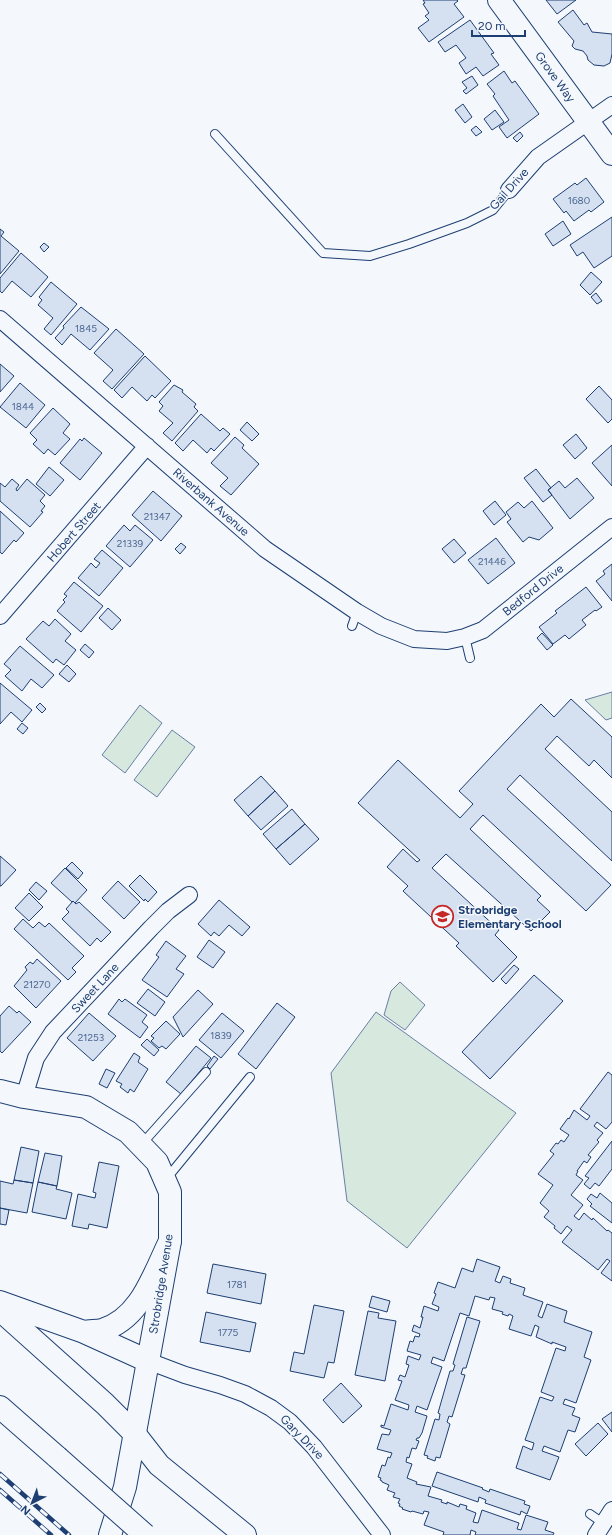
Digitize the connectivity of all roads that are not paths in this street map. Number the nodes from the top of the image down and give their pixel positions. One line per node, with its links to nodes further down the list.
1 (500, 0): 3 (main road, Grove Way)
2 (612, 105): 3 (street, Gail Drive)
3 (588, 122): 5 (main road, Grove Way); 6 (street, Gail Drive)
4 (215, 134): 6 (lane, Gail Drive)
5 (612, 154)
6 (509, 190)
7 (0, 319): 8 (street, Riverbank Avenue)
8 (147, 446): 10 (street, Hobert Street); 12 (street, Riverbank Avenue)
9 (612, 527): 11 (street, Bedford Drive)
10 (0, 616)
11 (465, 637): 12 (street, Bedford Drive); 13 (lane)
12 (447, 641)
13 (470, 658)
14 (189, 895): 18 (street, Sweet Lane)
15 (206, 1072): 19 (lane)
16 (250, 1078): 20 (lane)
17 (0, 1091): 18 (main road, Strobridge Avenue)
18 (24, 1097): 19 (main road, Strobridge Avenue)
19 (141, 1145): 20 (main road, Strobridge Avenue)
20 (168, 1186): 21 (main road, Strobridge Avenue)
21 (170, 1241): 24 (main road); 25 (main road, Strobridge Avenue)
22 (0, 1302): 24 (main road)
23 (0, 1310): 27 (main road)
24 (84, 1332): 25 (main road)
25 (148, 1361): 27 (main road, Strobridge Avenue); 31 (street, Gary Drive)
26 (0, 1407): 29 (main road, bridge)
27 (134, 1433): 28 (main road, Strobridge Avenue); 30 (main road)
28 (110, 1535)
29 (145, 1535)
30 (245, 1535)
31 (382, 1535)

